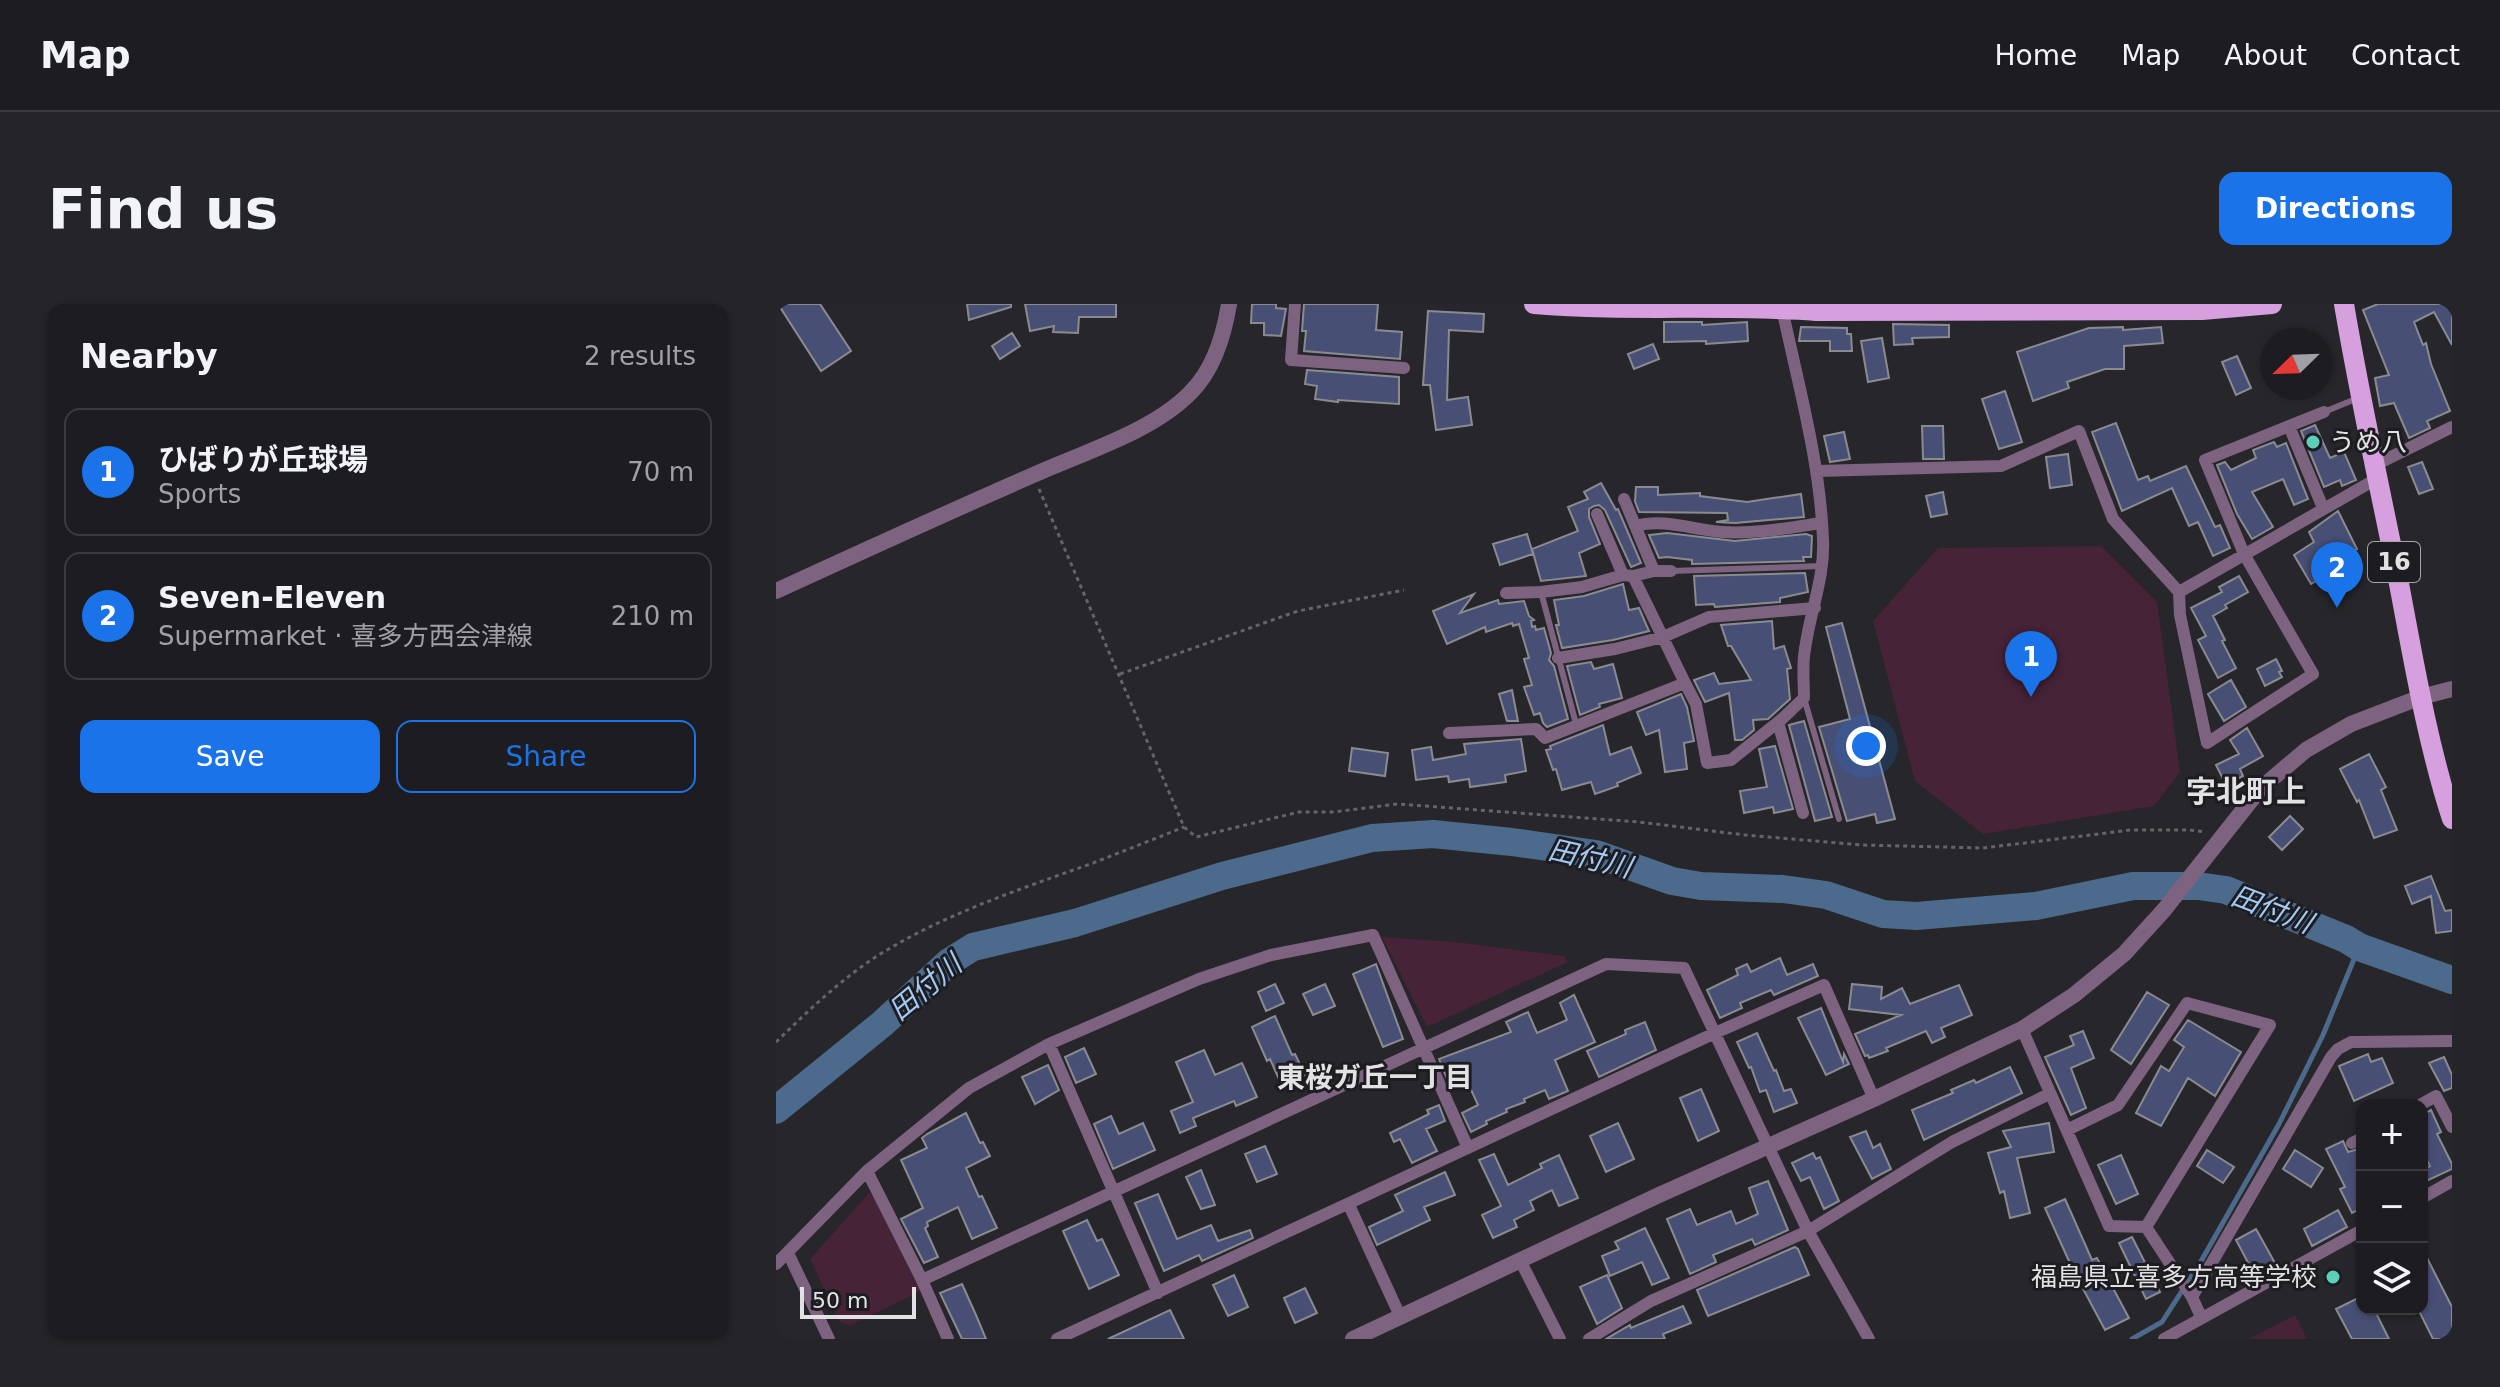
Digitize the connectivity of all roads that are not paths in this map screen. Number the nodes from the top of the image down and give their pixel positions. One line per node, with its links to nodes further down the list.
1 (1229, 304): 25 (street)
2 (1295, 304): 8 (street)
3 (1534, 304): 6 (main road)
4 (2272, 304): 7 (main road)
5 (2344, 304): 9 (main road, 16)
6 (1672, 307): 7 (main road)
7 (1782, 308): 13 (street)
8 (1404, 368)
9 (2359, 397): 10 (lane); 14 (main road, 16)
10 (2324, 412): 11 (street)
11 (2289, 426): 16 (street); 20 (street)
12 (2452, 427): 14 (street)
13 (1817, 471): 18 (street); 27 (street)
14 (2376, 471): 16 (street); 34 (main road, 16)
15 (1624, 499): 19 (street)
16 (2323, 508): 20 (street)
17 (1597, 514): 24 (street)
18 (1821, 523): 19 (street); 21 (street)
19 (1636, 526): 22 (street)
20 (2244, 554): 27 (street); 27 (street)
21 (1822, 566): 23 (lane); 29 (street)
22 (1654, 571): 23 (street); 24 (street)
23 (1671, 571)
24 (1628, 575): 26 (street); 30 (street)
25 (776, 591)
26 (1541, 592): 28 (street); 31 (lane)
27 (2179, 592)
28 (1506, 593)
29 (1815, 608): 30 (street); 35 (street)
30 (1663, 637): 31 (street); 32 (street)
31 (1558, 658): 37 (lane)
32 (1685, 683): 36 (street); 37 (street)
33 (2452, 689): 34 (street)
34 (2421, 697): 41 (main road, 16); 42 (street)
35 (1804, 698): 36 (street); 40 (lane)
36 (1778, 722): 39 (street)
37 (1576, 726): 38 (street)
38 (1449, 733)
39 (1803, 813)
40 (1839, 819)
41 (2452, 819)
42 (2022, 1029): 47 (street); 48 (street)
43 (1715, 1033): 46 (street); 48 (street); 52 (street); 53 (street)
44 (2452, 1041): 67 (street)
45 (1049, 1044): 46 (street); 54 (street); 56 (street)
46 (1423, 1048): 53 (street); 56 (street)
47 (2049, 1094): 51 (street); 60 (street)
48 (1874, 1099): 52 (street)
49 (2428, 1100): 50 (street)
50 (2452, 1127)
51 (2067, 1130): 59 (street); 59 (street)
52 (1769, 1145): 60 (street); 63 (street)
53 (1468, 1148): 58 (street)
54 (867, 1171): 62 (street); 65 (street)
55 (2452, 1181): 57 (street)
56 (1114, 1192): 65 (street); 66 (street)
57 (2428, 1195)
58 (1349, 1205): 66 (street); 69 (street)
59 (2146, 1227): 67 (street)
60 (1808, 1231): 75 (street); 76 (street)
61 (2356, 1233): 68 (street)
62 (788, 1253): 64 (street); 70 (street)
63 (1520, 1260): 69 (street); 74 (street)
64 (776, 1264)
65 (922, 1280): 71 (street)
66 (1158, 1293): 72 (street)
67 (2192, 1297): 68 (street)
68 (2201, 1317): 77 (street)
69 (1401, 1318): 73 (street)
70 (829, 1339)
71 (948, 1339)
72 (1057, 1339)
73 (1353, 1339)
74 (1560, 1339)
75 (1589, 1339)
76 (1869, 1339)
77 (2164, 1339)

